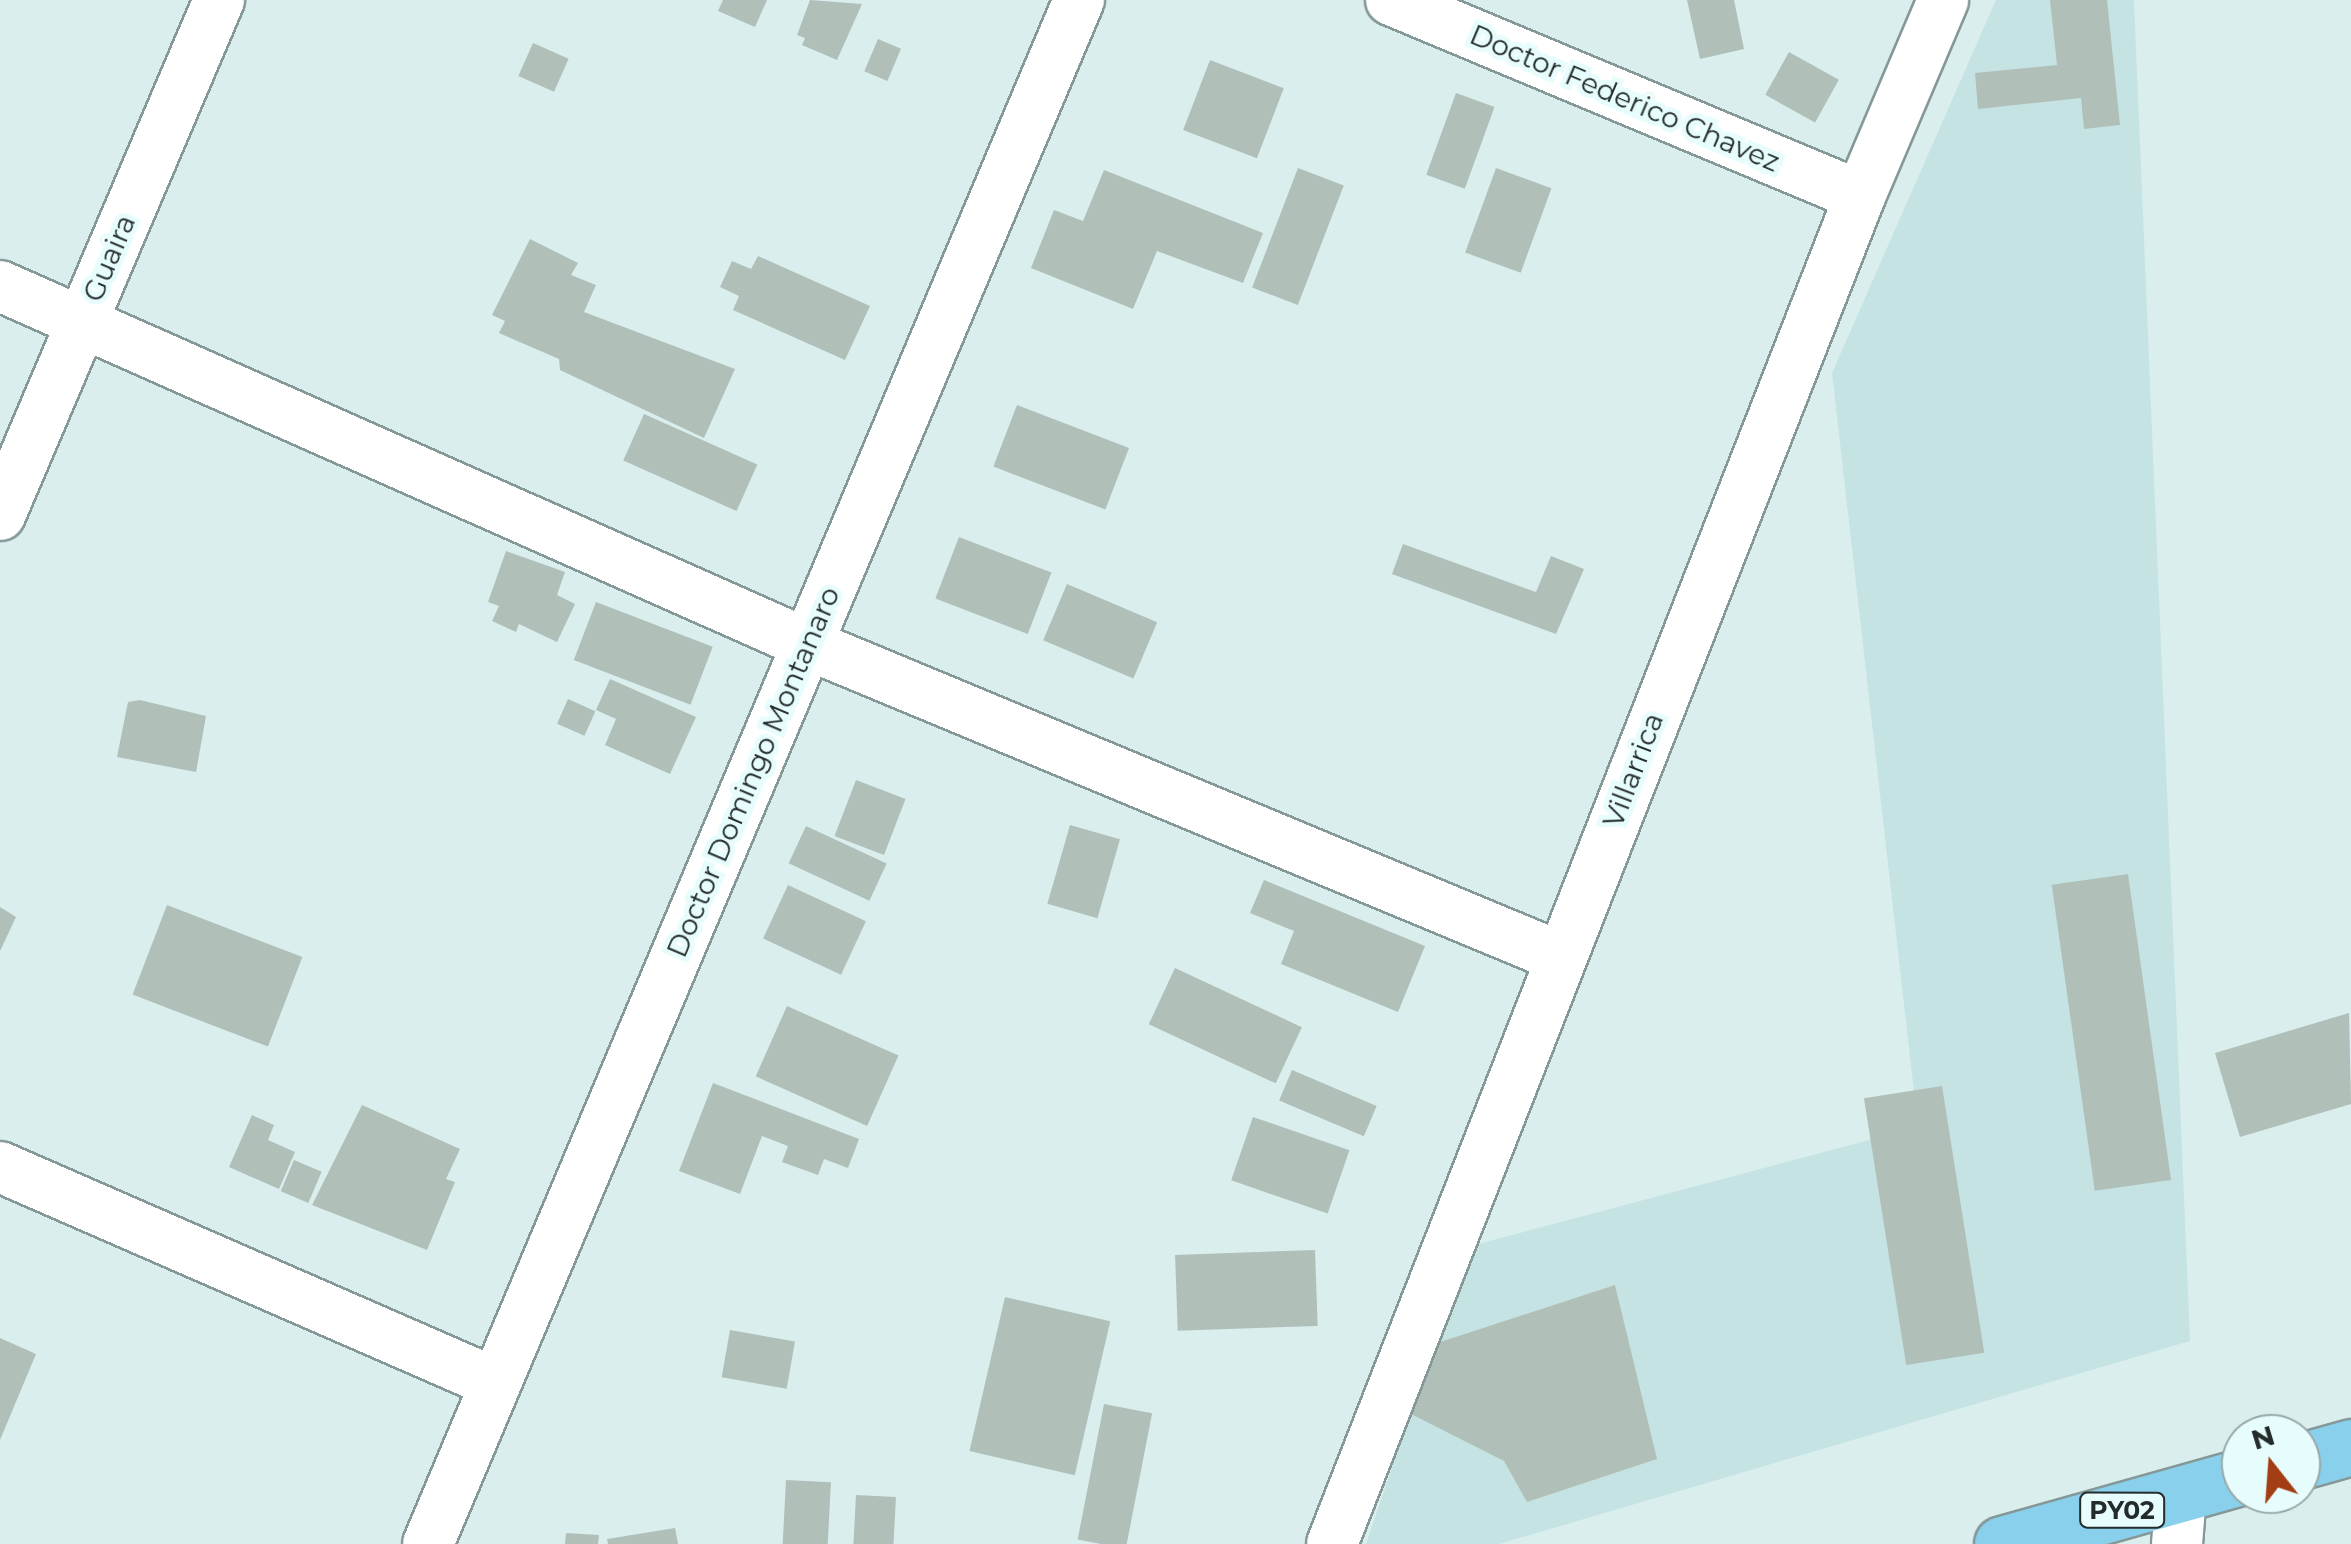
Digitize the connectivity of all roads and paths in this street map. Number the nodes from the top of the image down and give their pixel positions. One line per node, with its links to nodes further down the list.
1 (218, 0): 7 (street, Guaira)
2 (1079, 0): 9 (street, Doctor Domingo Montanaro)
3 (1391, 0): 5 (street, Doctor Federico Chavez)
4 (1944, 0): 5 (street, Villarrica)
5 (1860, 196): 10 (street, Villarrica)
6 (0, 286): 7 (street)
7 (82, 321): 8 (street, Guaira); 9 (street)
8 (0, 515)
9 (807, 644): 10 (street); 12 (street, Doctor Domingo Montanaro)
10 (1560, 957): 18 (street, Villarrica)
11 (0, 1167): 12 (street)
12 (495, 1383): 17 (street, Doctor Domingo Montanaro)
13 (2351, 1448): 14 (main road)
14 (2321, 1456)
15 (2221, 1491): 16 (main road, PY02)
16 (2179, 1519): 19 (main road, PY02)
17 (428, 1544)
18 (1332, 1544)
19 (2002, 1544)

